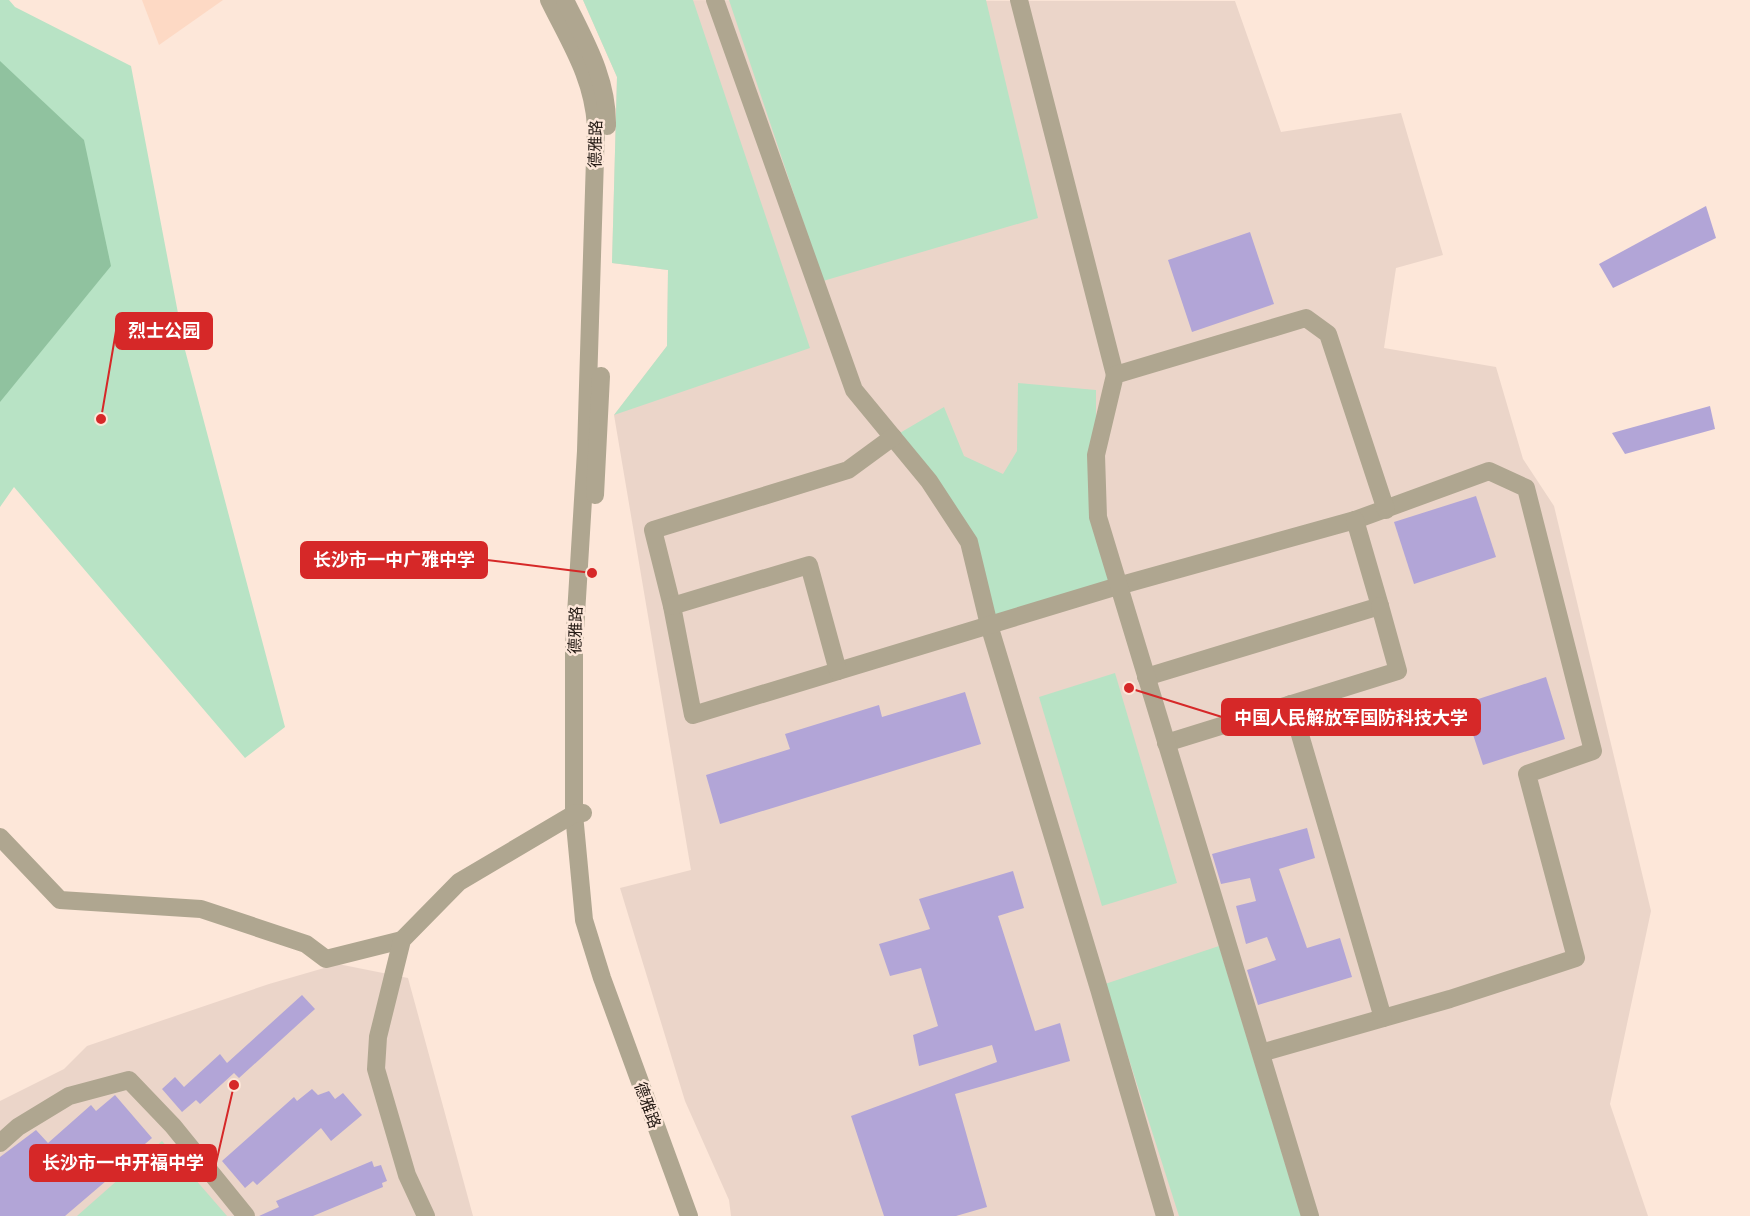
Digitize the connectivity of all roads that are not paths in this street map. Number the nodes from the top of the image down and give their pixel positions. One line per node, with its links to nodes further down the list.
1 (549, 0): 17 (street, 德雅路)
2 (565, 0): 17 (street, 德雅路)
3 (715, 0): 6 (street)
4 (1019, 0): 5 (street)
5 (1115, 375): 7 (street); 9 (street)
6 (893, 437): 10 (street); 12 (street)
7 (1386, 510): 8 (street); 20 (street)
8 (1355, 520): 9 (street); 11 (street)
9 (1118, 586): 12 (street); 14 (street)
10 (672, 606): 13 (street); 13 (street)
11 (1380, 606): 14 (street); 15 (street)
12 (989, 626): 13 (street); 27 (street)
13 (838, 671)
14 (1146, 677): 16 (street)
15 (1291, 704): 16 (street); 20 (street)
16 (1166, 743): 21 (street)
17 (580, 813): 19 (street); 25 (street, 德雅路); 26 (street, 德雅路)
18 (0, 837): 19 (street)
19 (402, 940): 24 (street)
20 (1383, 1018): 21 (street)
21 (1261, 1053): 28 (street)
22 (0, 1143): 23 (street)
23 (246, 1216)
24 (426, 1216)
25 (689, 1216)
26 (699, 1216)
27 (1165, 1216)
28 (1310, 1216)

